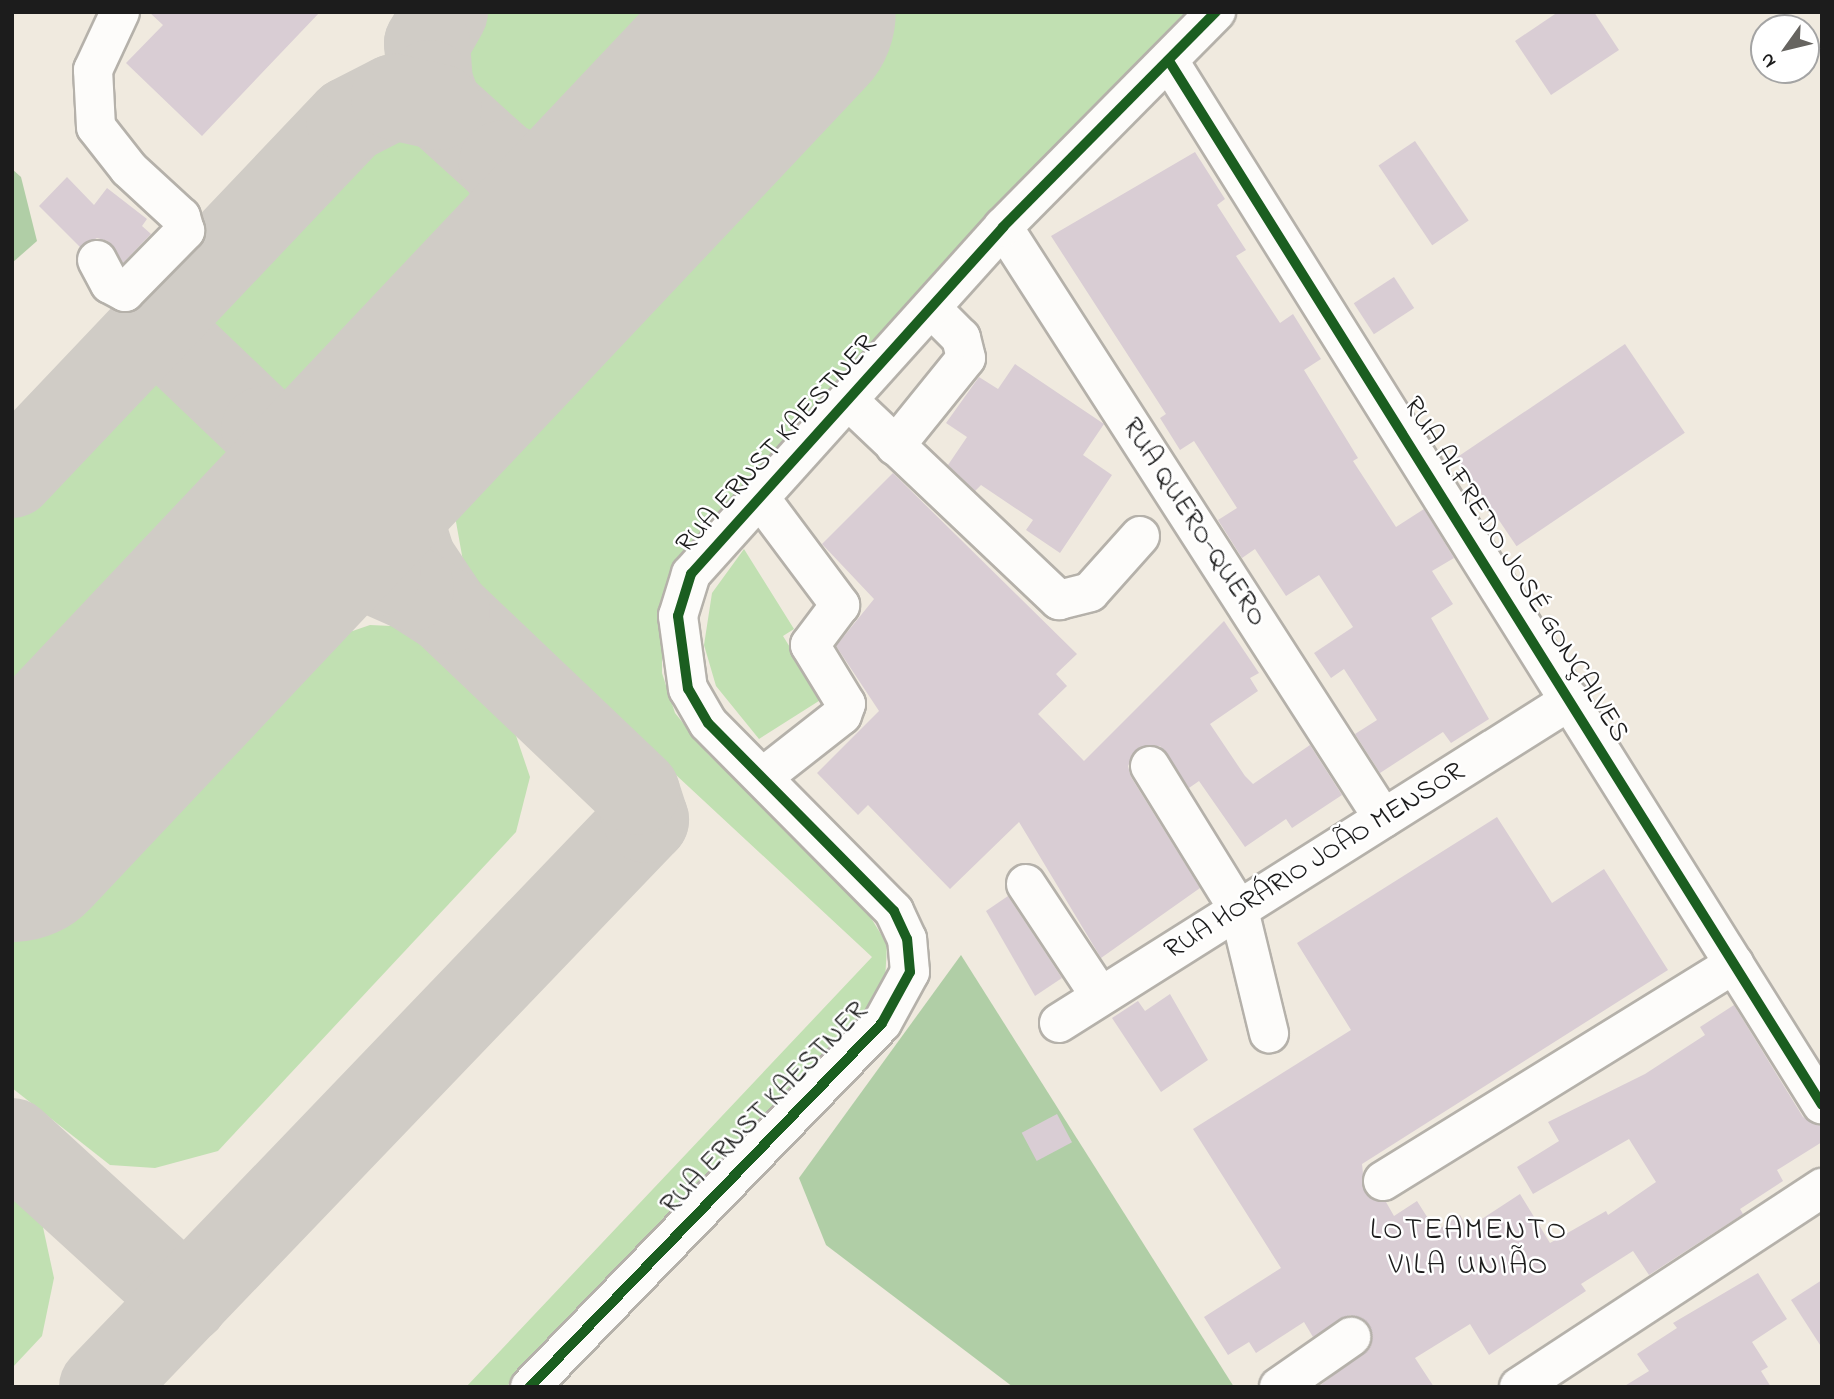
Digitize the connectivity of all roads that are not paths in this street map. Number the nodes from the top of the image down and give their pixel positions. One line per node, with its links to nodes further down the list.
1 (120, 12): 5 (street)
2 (1216, 12): 3 (street, RUA ERNST KAESTNER)
3 (1169, 61): 4 (street, RUA ERNST KAESTNER); 11 (street, RUA ALFREDO JOSÉ GONÇALVES)
4 (1003, 227): 6 (street, RUA ERNST KAESTNER); 14 (street, RUA QUERO-QUERO)
5 (97, 260)
6 (931, 308): 7 (street, RUA ERNST KAESTNER); 8 (street)
7 (848, 400): 8 (street); 9 (street, RUA ERNST KAESTNER)
8 (895, 446): 10 (street)
9 (760, 498): 13 (street, RUA ERNST KAESTNER); 13 (street)
10 (1140, 536)
11 (1571, 701): 14 (street, RUA HORÁRIO JOÃO MENSOR); 17 (street, RUA ALFREDO JOSÉ GONÇALVES)
12 (1150, 766): 16 (street)
13 (763, 777): 25 (street, RUA ERNST KAESTNER)
14 (1383, 818): 16 (street, RUA HORÁRIO JOÃO MENSOR)
15 (1026, 884): 18 (street)
16 (1239, 909): 18 (street, RUA HORÁRIO JOÃO MENSOR); 20 (street)
17 (1734, 964): 21 (street, RUA ALFREDO JOSÉ GONÇALVES); 22 (street)
18 (1100, 996): 19 (street, RUA HORÁRIO JOÃO MENSOR)
19 (1059, 1023)
20 (1269, 1033)
21 (1822, 1105)
22 (1383, 1181)
23 (1822, 1188): 27 (street)
24 (1351, 1337): 26 (street)
25 (530, 1387)
26 (1279, 1387)
27 (1519, 1387)

